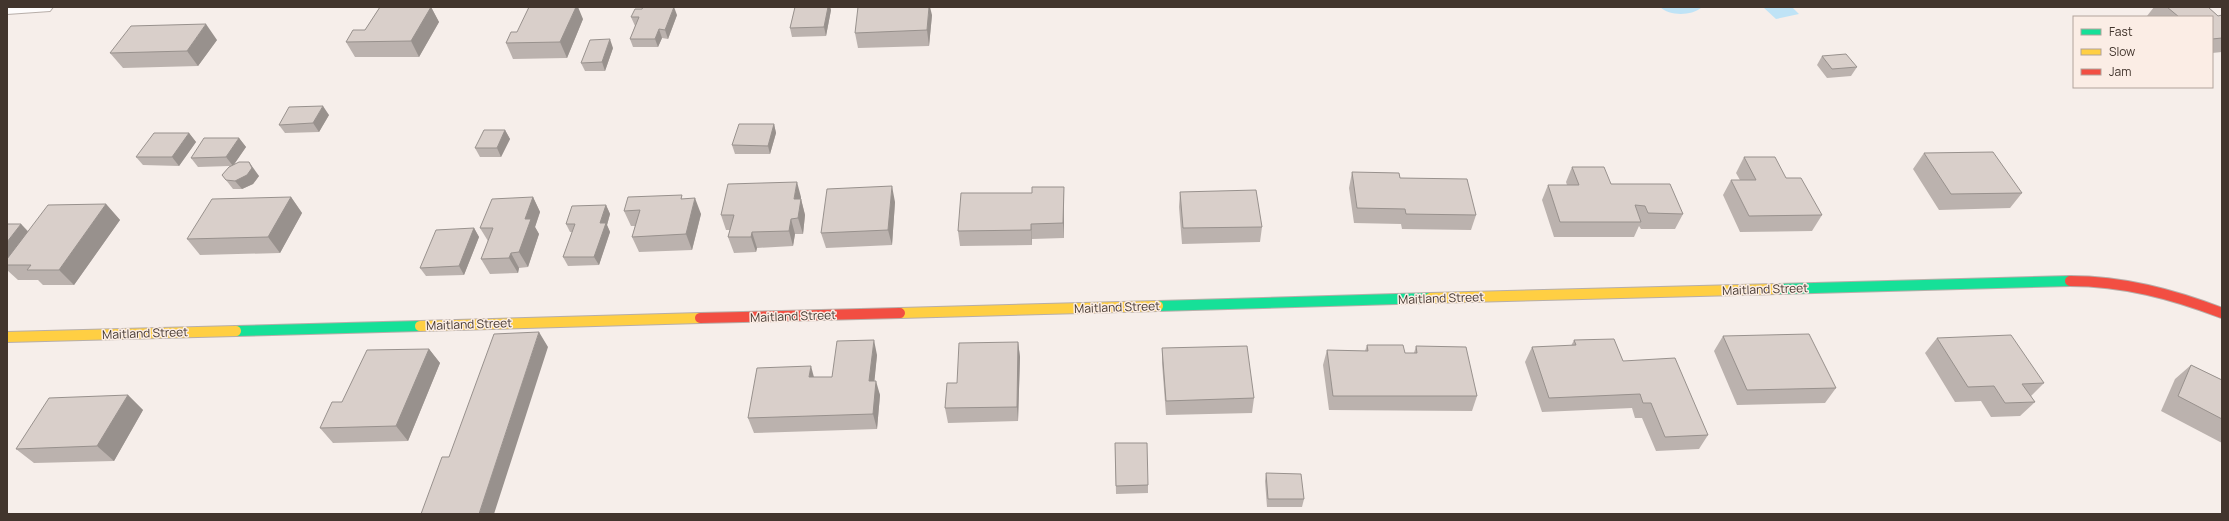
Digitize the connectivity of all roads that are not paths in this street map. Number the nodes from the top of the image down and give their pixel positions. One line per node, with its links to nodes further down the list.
1 (44, 7): 2 (street)
2 (7, 8)
3 (2222, 313): 4 (street, Maitland Street)
4 (7, 337)

